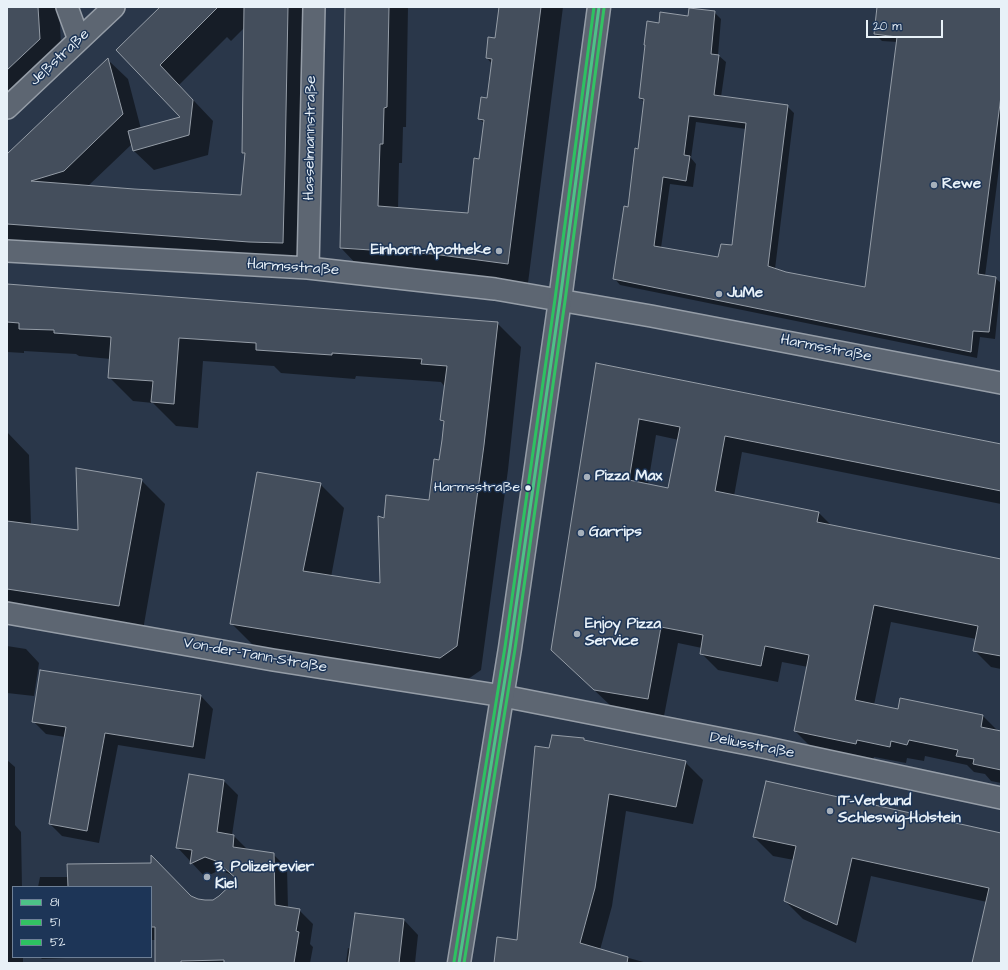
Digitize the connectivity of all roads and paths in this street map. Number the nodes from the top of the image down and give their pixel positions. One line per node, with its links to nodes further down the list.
1 (68, 7): 5 (street)
2 (114, 7): 5 (street, Jeßstraße)
3 (314, 7): 8 (street, Hasselmannstraße)
4 (599, 7): 9 (street)
5 (79, 40): 6 (street, Jeßstraße)
6 (7, 108)
7 (7, 251): 8 (street, Harmsstraße)
8 (308, 268): 9 (street, Harmsstraße)
9 (560, 300): 10 (street, Harmsstraße); 12 (street)
10 (1001, 383)
11 (7, 613): 12 (street, Von-der-Tann-Straße)
12 (503, 696): 13 (street, Deliusstraße); 14 (street)
13 (1001, 798)
14 (459, 963)

